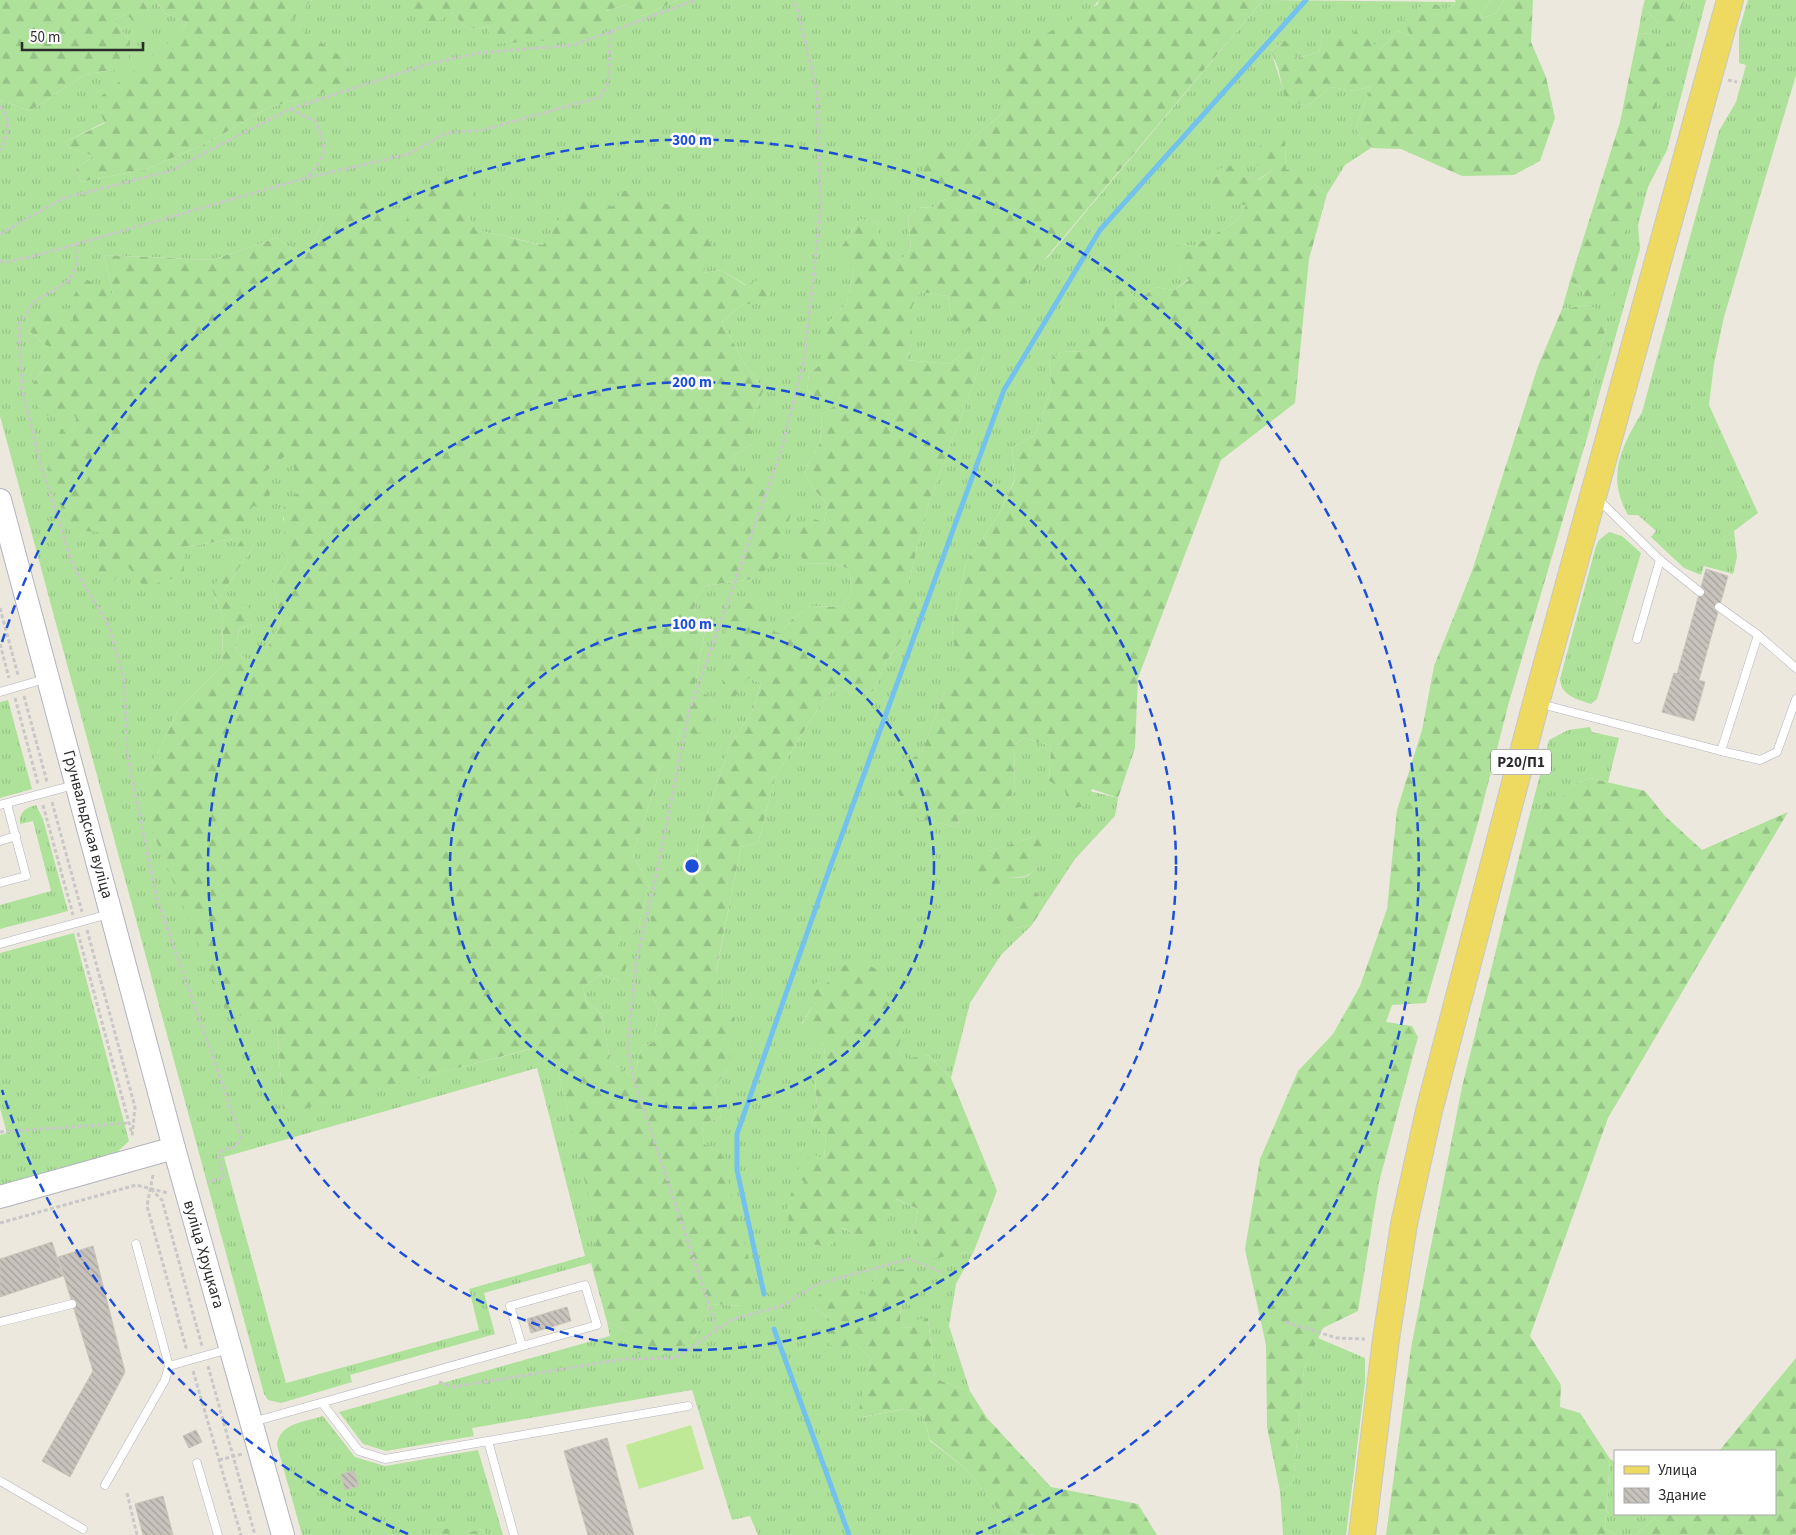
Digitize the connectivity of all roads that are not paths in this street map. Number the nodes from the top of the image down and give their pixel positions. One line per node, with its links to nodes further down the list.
1 (1730, 0): 2 (main road, Р20/П1)
2 (1593, 494): 5 (lane); 14 (main road, Р20/П1)
3 (0, 500): 4 (main road, Грунвальдская вуліца)
4 (3, 524): 11 (main road, Грунвальдская вуліца)
5 (1660, 560): 6 (lane); 9 (lane)
6 (1700, 592)
7 (1720, 607): 8 (lane)
8 (1758, 635): 10 (lane); 15 (lane)
9 (1637, 640)
10 (1796, 668)
11 (49, 678): 12 (lane); 16 (main road, Грунвальдская вуліца)
12 (0, 692)
13 (1796, 699): 15 (lane)
14 (1536, 703): 15 (lane); 42 (main road, Р20/П1)
15 (1721, 751)
16 (78, 784): 17 (lane); 21 (main road, Грунвальдская вуліца)
17 (3, 805): 18 (lane)
18 (16, 836): 19 (lane); 20 (lane)
19 (0, 841)
20 (0, 883)
21 (113, 914): 22 (lane); 23 (main road, Грунвальдская вуліца)
22 (0, 944)
23 (174, 1148): 24 (main road); 29 (main road, вуліца Хруцкага)
24 (0, 1197)
25 (136, 1244): 30 (lane)
26 (72, 1304): 27 (lane)
27 (0, 1322)
28 (522, 1346): 28 (lane); 31 (lane)
29 (231, 1349): 30 (lane); 33 (main road, вуліца Хруцкага)
30 (169, 1366): 37 (lane)
31 (322, 1403): 33 (lane); 34 (lane)
32 (688, 1406): 34 (lane)
33 (252, 1423): 40 (main road, вуліца Хруцкага)
34 (488, 1441): 41 (lane)
35 (197, 1463): 39 (lane)
36 (0, 1481): 38 (lane)
37 (105, 1485)
38 (83, 1529)
39 (218, 1535)
40 (283, 1535)
41 (514, 1535)
42 (1362, 1535)

